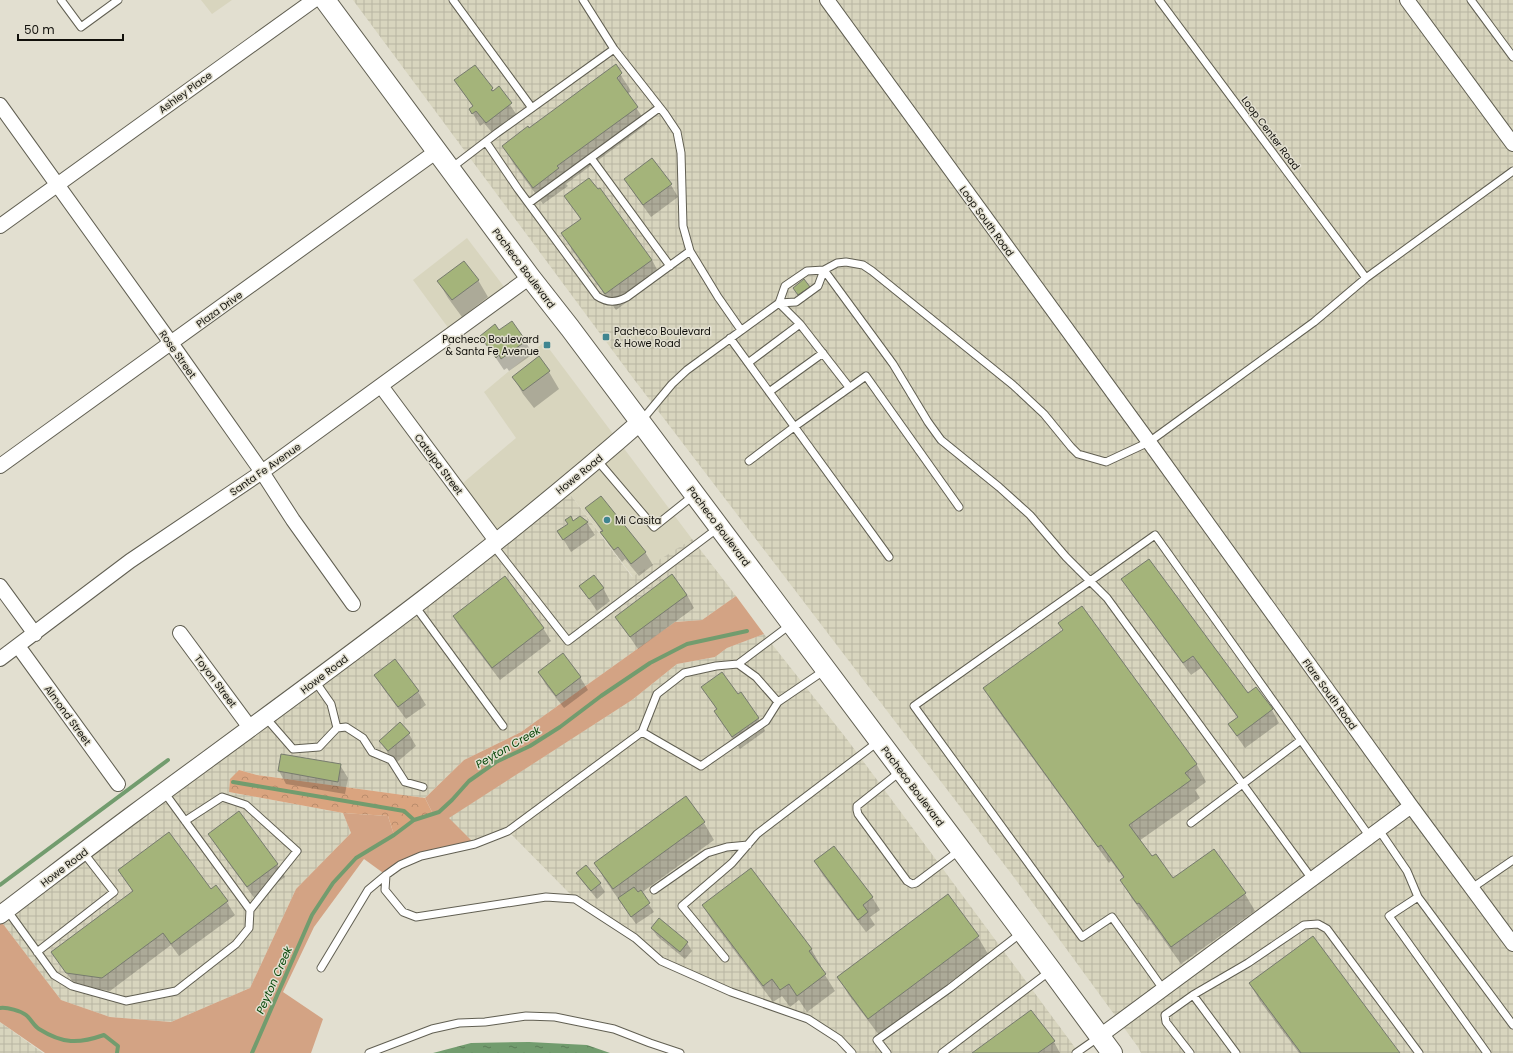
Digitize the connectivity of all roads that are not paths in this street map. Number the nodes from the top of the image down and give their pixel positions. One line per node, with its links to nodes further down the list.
1 (61, 0): 2 (lane)
2 (118, 0)
3 (314, 0): 22 (street, Ashley Place)
4 (325, 0): 18 (main road, Pacheco Boulevard)
5 (453, 0): 14 (lane)
6 (582, 0): 11 (lane)
7 (827, 0): 42 (street, Loop South Road)
8 (1159, 0): 29 (lane, Loop Center Road)
9 (1407, 0): 17 (street)
10 (1471, 0): 12 (lane)
11 (614, 49): 14 (lane); 15 (lane)
12 (1513, 57)
13 (0, 105): 22 (street, Rose Street)
14 (532, 108): 16 (lane)
15 (659, 108): 19 (lane); 25 (lane)
16 (486, 142): 20 (lane); 23 (lane)
17 (1513, 144)
18 (437, 151): 20 (main road, Pacheco Boulevard); 34 (street, Plaza Drive)
19 (590, 158): 23 (lane); 26 (lane)
20 (450, 169): 28 (main road, Pacheco Boulevard)
21 (1513, 171): 29 (lane)
22 (57, 184): 24 (street, Ashley Place); 34 (street, Rose Street)
23 (529, 203): 26 (lane)
24 (0, 226)
25 (690, 251): 26 (lane); 32 (lane)
26 (670, 266)
27 (824, 270): 30 (lane); 30 (lane); 42 (lane); 52 (lane)
28 (530, 277): 37 (street, Santa Fe Avenue); 40 (main road, Pacheco Boulevard)
29 (1366, 278): 42 (lane)
30 (779, 303): 31 (lane); 32 (lane)
31 (800, 324): 35 (lane); 36 (lane)
32 (742, 330): 33 (lane)
33 (730, 338): 36 (lane); 40 (lane)
34 (171, 343): 45 (street, Plaza Drive); 46 (street, Rose Street)
35 (823, 353): 38 (lane); 39 (lane)
36 (748, 363): 39 (lane)
37 (381, 386): 46 (street, Santa Fe Avenue); 50 (street, Catalpa Street)
38 (849, 387): 41 (lane); 48 (lane)
39 (769, 392): 41 (lane)
40 (640, 422): 43 (street, Howe Road); 47 (main road, Pacheco Boulevard)
41 (794, 427): 44 (lane); 51 (lane)
42 (1149, 442): 77 (street, Flare South Road)
43 (596, 460): 47 (lane); 50 (street, Howe Road)
44 (749, 462)
45 (0, 466)
46 (262, 472): 54 (street, Rose Street); 58 (street, Santa Fe Avenue)
47 (695, 494): 49 (main road, Pacheco Boulevard)
48 (959, 507)
49 (719, 527): 50 (lane); 56 (main road, Pacheco Boulevard)
50 (495, 544): 55 (street, Howe Road)
51 (889, 557)
52 (1090, 581): 70 (lane); 74 (lane); 98 (lane)
53 (0, 586): 58 (street)
54 (353, 604)
55 (415, 606): 63 (street, Howe Road); 66 (lane)
56 (791, 624): 61 (lane); 62 (main road, Pacheco Boulevard)
57 (180, 633): 68 (street, Toyon Street)
58 (35, 634): 59 (street, Santa Fe Avenue)
59 (18, 646): 60 (street, Santa Fe Avenue); 73 (street, Almond Street)
60 (0, 659)
61 (738, 664): 64 (lane); 69 (lane)
62 (825, 670): 64 (lane); 71 (main road, Pacheco Boulevard)
63 (315, 681): 65 (street, Howe Road); 67 (lane)
64 (778, 702): 69 (lane)
65 (266, 718): 67 (lane); 68 (street, Howe Road)
66 (503, 726)
67 (337, 728): 75 (lane)
68 (251, 729): 76 (street, Howe Road)
69 (642, 732): 85 (lane)
70 (1301, 740): 74 (lane); 80 (lane)
71 (880, 741): 72 (main road, Pacheco Boulevard); 81 (lane)
72 (902, 771): 82 (main road, Pacheco Boulevard); 82 (lane)
73 (118, 784)
74 (1243, 784): 79 (lane); 86 (lane)
75 (423, 787)
76 (164, 792): 78 (lane); 83 (street, Howe Road)
77 (1411, 806): 80 (street); 87 (street, Flare South Road)
78 (185, 821): 90 (lane); 90 (lane)
79 (1191, 823)
80 (1374, 833): 86 (street); 89 (lane)
81 (748, 845): 88 (lane); 95 (lane)
82 (961, 849): 92 (main road, Pacheco Boulevard)
83 (83, 852): 91 (street, Howe Road); 94 (lane)
84 (1513, 860): 87 (lane)
85 (386, 875): 96 (lane); 104 (lane)
86 (1312, 879): 98 (street)
87 (1472, 888): 93 (street, Flare South Road)
88 (654, 890)
89 (1418, 897): 100 (lane); 112 (lane)
90 (250, 910): 94 (lane)
91 (3, 913): 94 (lane)
92 (1022, 932): 97 (main road, Pacheco Boulevard); 105 (lane)
93 (1513, 944)
94 (37, 952)
95 (725, 958)
96 (321, 968)
97 (1051, 970): 101 (main road, Pacheco Boulevard); 106 (lane)
98 (1163, 989): 101 (street)
99 (1193, 995): 109 (lane); 110 (lane); 111 (lane)
100 (1513, 1025)
101 (1100, 1036): 107 (lane); 108 (main road, Pacheco Boulevard)
102 (369, 1053): 103 (lane)
103 (680, 1053)
104 (852, 1053)
105 (887, 1053)
106 (942, 1053)
107 (1076, 1053)
108 (1112, 1053)
109 (1190, 1053)
110 (1236, 1053)
111 (1419, 1053)
112 (1487, 1053)

